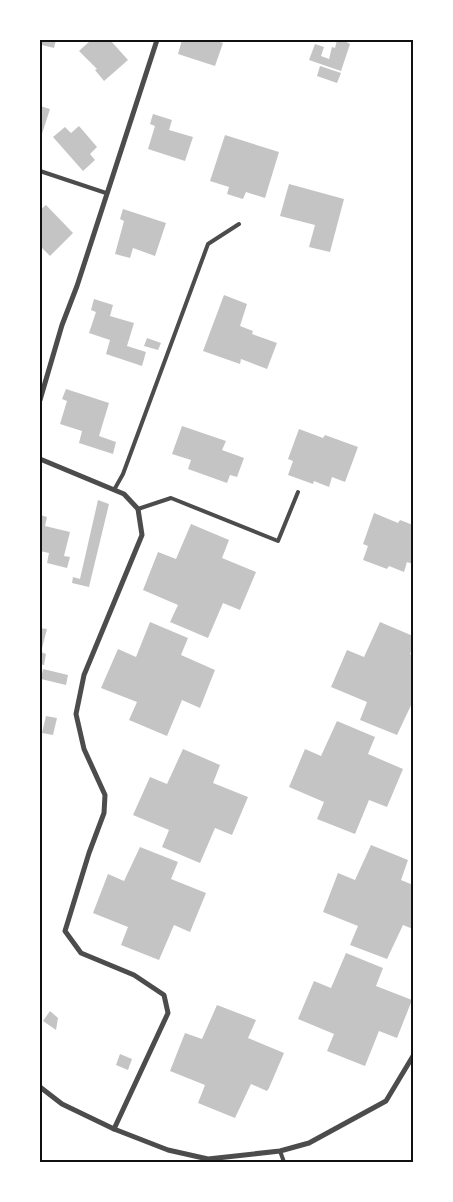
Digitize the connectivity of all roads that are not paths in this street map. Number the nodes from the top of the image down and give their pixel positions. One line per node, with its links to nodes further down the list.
1 (157, 40): 3 (street)
2 (40, 171): 3 (lane)
3 (106, 193): 6 (street)
4 (239, 224): 9 (lane)
5 (40, 373): 6 (street)
6 (48, 375): 7 (street)
7 (40, 400)
8 (40, 459): 9 (street)
9 (114, 490): 11 (street)
10 (298, 492): 11 (lane)
11 (138, 509): 14 (street)
12 (413, 1056): 15 (street)
13 (40, 1087): 14 (street)
14 (114, 1129): 16 (street)
15 (280, 1151): 16 (street); 17 (lane)
16 (208, 1161)
17 (284, 1162)

